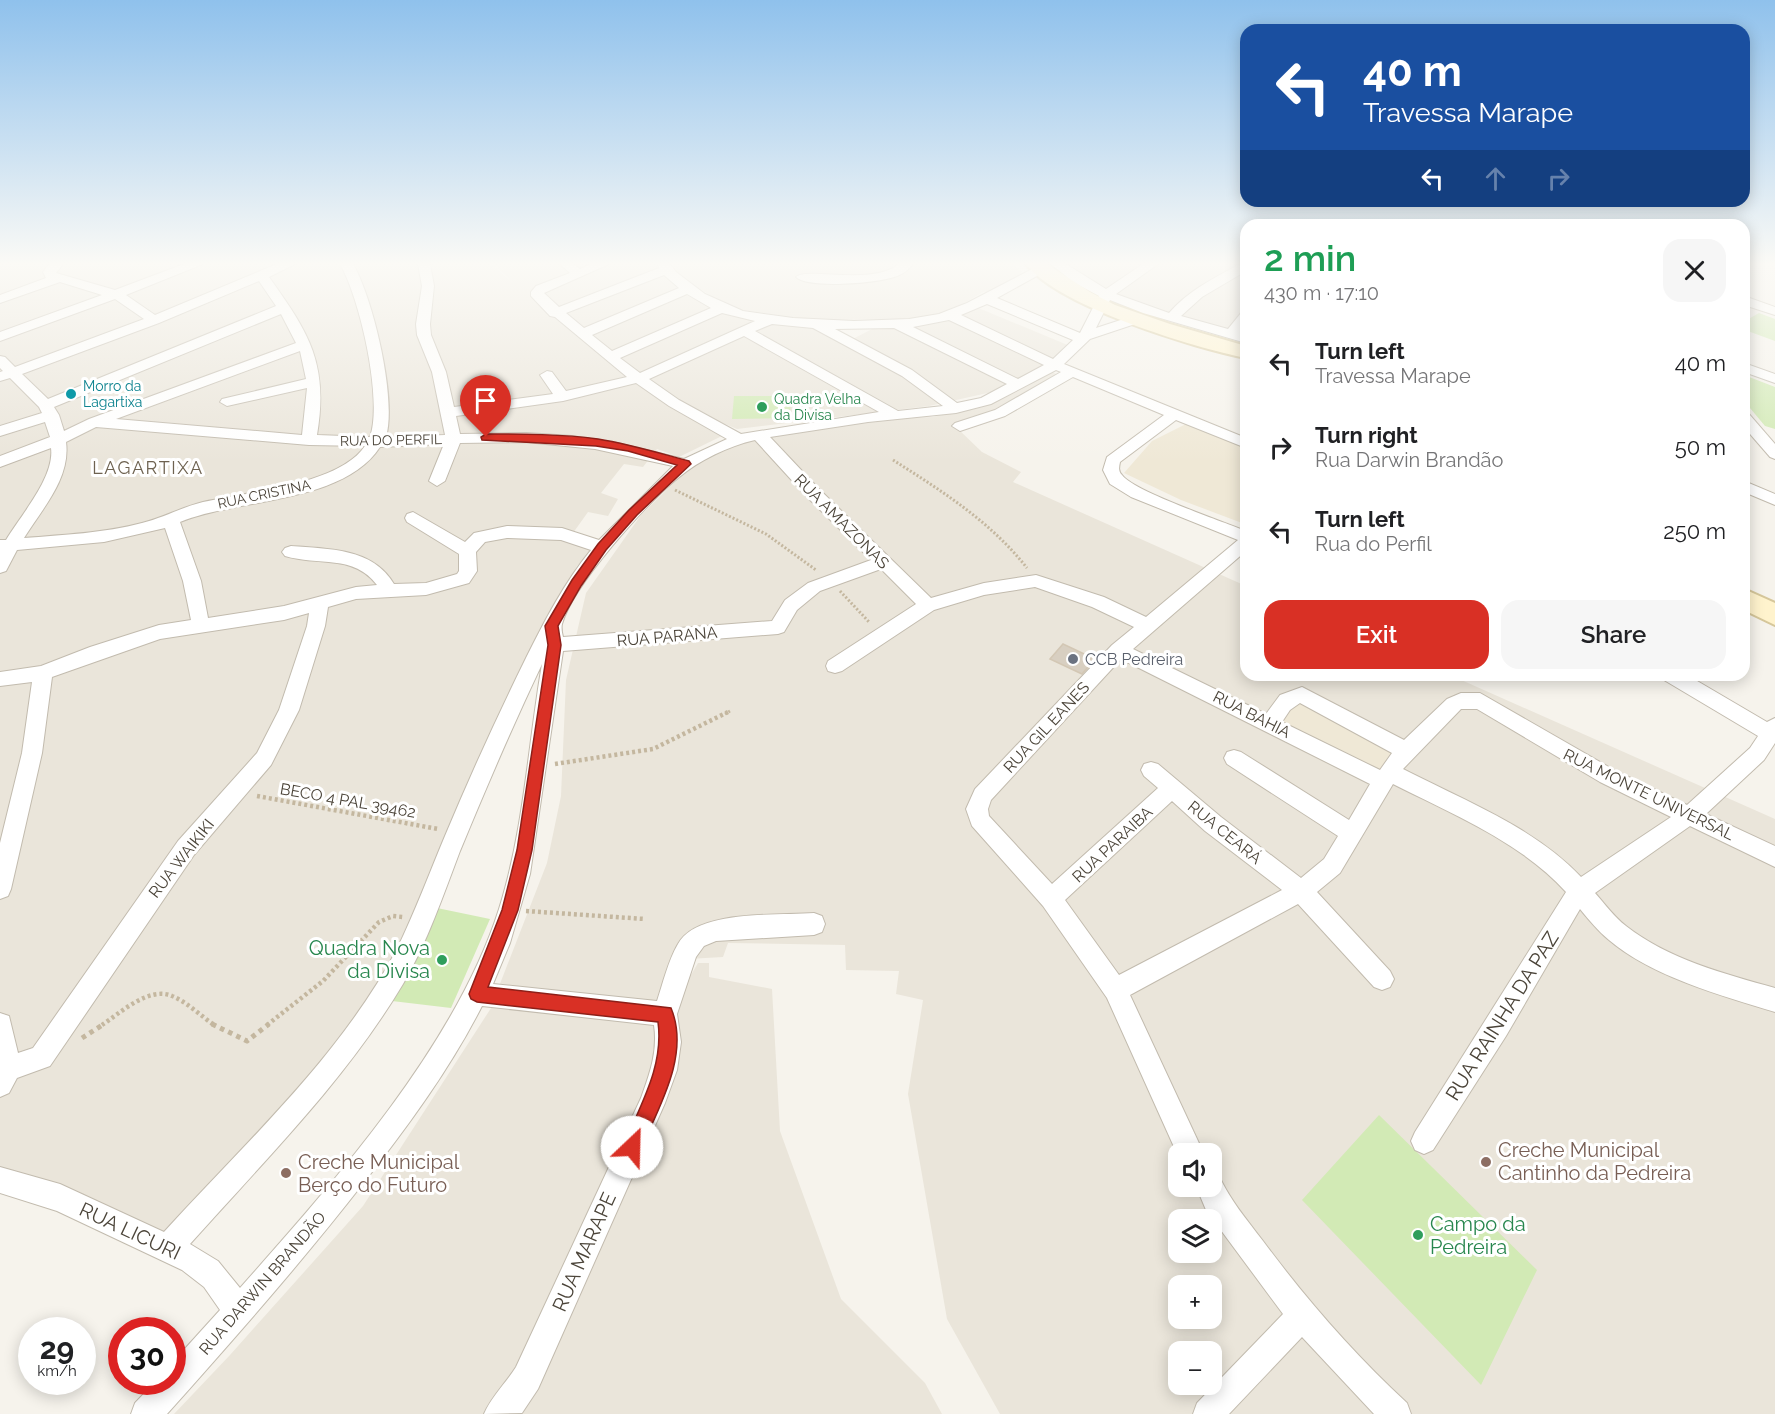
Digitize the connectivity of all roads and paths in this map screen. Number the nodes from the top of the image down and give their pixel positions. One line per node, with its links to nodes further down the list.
1 (19, 330): 22 (street)
2 (127, 330): 31 (street)
3 (233, 330): 39 (street)
4 (296, 330): 25 (street)
5 (367, 330): 52 (street)
6 (424, 330): 40 (street)
7 (578, 330): 20 (street, RUA AMAZONAS)
8 (592, 330): 20 (street)
9 (672, 330): 27 (street)
10 (743, 330): 33 (street); 42 (street)
11 (827, 330): 43 (street)
12 (908, 330): 36 (street)
13 (982, 330): 29 (street)
14 (1063, 330): 24 (street)
15 (1087, 330): 24 (street)
16 (1107, 330): 24 (street, RUA DARWIN BRANDÃO)
17 (1170, 330): 26 (main road)
18 (1214, 330): 21 (street)
19 (1235, 330): 21 (street)
20 (583, 334): 27 (street, RUA AMAZONAS)
21 (1231, 335): 23 (street)
22 (0, 337)
23 (1240, 337)
24 (1083, 338): 29 (street, RUA DARWIN BRANDÃO)
25 (304, 345): 35 (street); 44 (street)
26 (1240, 350)
27 (610, 357): 33 (street, RUA AMAZONAS)
28 (0, 360): 31 (street)
29 (1063, 368): 36 (street, RUA DARWIN BRANDÃO); 41 (street); 43 (street)
30 (1750, 369): 34 (street)
31 (7, 375): 39 (street)
32 (547, 375): 37 (street)
33 (638, 378): 37 (street); 47 (street, RUA AMAZONAS)
34 (1775, 379)
35 (314, 382): 38 (street); 50 (street)
36 (1019, 385): 43 (street, RUA DARWIN BRANDÃO)
37 (563, 397): 40 (street)
38 (227, 402)
39 (49, 410): 46 (street); 49 (street)
40 (449, 412): 48 (street)
41 (1174, 414): 51 (street); 63 (street)
42 (897, 416): 43 (street, RUA DARWIN BRANDÃO); 47 (street, RUA DARWIN BRANDÃO)
43 (958, 418)
44 (94, 422): 49 (street); 50 (street, RUA DO PERFIL)
45 (1750, 424): 53 (street)
46 (0, 431)
47 (749, 437): 56 (street, RUA DARWIN BRANDÃO); 69 (street, RUA AMAZONAS)
48 (453, 438): 52 (street, RUA DO PERFIL); 56 (street, RUA DO PERFIL); 57 (street)
49 (57, 440): 55 (street); 64 (street)
50 (309, 440): 52 (street, RUA DO PERFIL)
51 (1240, 441)
52 (377, 442): 62 (street, RUA CRISTINA)
53 (1775, 454)
54 (893, 460): 72 (path)
55 (0, 462)
56 (685, 464): 58 (street, RUA DARWIN BRANDÃO)
57 (437, 481)
58 (661, 484): 65 (street, RUA DARWIN BRANDÃO); 71 (path)
59 (1750, 489): 60 (street)
60 (1775, 500)
61 (413, 518): 67 (street)
62 (171, 521): 64 (street, RUA CRISTINA); 79 (street)
63 (1240, 535)
64 (6, 545): 70 (street)
65 (602, 547): 67 (street); 81 (street, RUA DARWIN BRANDÃO)
66 (1240, 547): 78 (street, RUA GIL EANES)
67 (467, 550): 73 (street)
68 (291, 552): 73 (street)
69 (883, 562): 71 (street); 76 (street, RUA AMAZONAS)
70 (0, 567)
71 (829, 580): 80 (path); 81 (street, RUA PARANA)
72 (1036, 581): 76 (street); 78 (street)
73 (390, 592): 75 (street)
74 (1750, 601): 77 (main road)
75 (319, 604): 79 (street); 97 (street, RUA WAIKIKI)
76 (928, 605): 80 (street)
77 (1775, 615)
78 (1146, 625): 82 (street, RUA GIL EANES)
79 (201, 627): 84 (street)
80 (880, 634): 83 (street)
81 (553, 636): 93 (street, RUA DARWIN BRANDÃO); 99 (street)
82 (1119, 650): 88 (street, RUA BAHIA); 105 (street, RUA GIL EANES)
83 (835, 666)
84 (43, 673): 85 (street); 102 (street)
85 (0, 679)
86 (1682, 681): 89 (street)
87 (730, 711): 93 (path)
88 (1270, 723): 90 (street); 95 (street, RUA BAHIA)
89 (1772, 730): 92 (street)
90 (1407, 751): 95 (street); 98 (street, RUA MONTE UNIVERSAL)
91 (1234, 758): 100 (street)
92 (1766, 758): 98 (street)
93 (536, 766): 106 (street, RUA DARWIN BRANDÃO)
94 (1151, 770): 96 (street, RUA CEARÁ)
95 (1386, 777): 100 (street); 104 (street, RUA BAHIA)
96 (1172, 788): 103 (street, RUA CEARÁ); 105 (street, RUA PARAIBA)
97 (234, 793): 99 (path, BECO 4 PAL 39462); 117 (street, RUA WAIKIKI)
98 (1690, 815): 101 (street, RUA MONTE UNIVERSAL); 104 (street)
99 (456, 833): 108 (street)
100 (1353, 834): 103 (street)
101 (1775, 857)
102 (0, 889)
103 (1301, 891): 110 (street, RUA CEARÁ); 111 (street)
104 (1579, 891): 113 (street, RUA BAHIA); 118 (street, RUA RAINHA DA PAZ)
105 (1051, 899): 111 (street)
106 (510, 910): 107 (path); 112 (street, RUA DARWIN BRANDÃO)
107 (645, 919)
108 (421, 920): 116 (path); 122 (street)
109 (814, 924): 114 (street)
110 (1382, 979)
111 (1115, 990): 119 (street)
112 (477, 994): 114 (street); 123 (street, RUA DARWIN BRANDÃO)
113 (1775, 1000)
114 (665, 1014): 126 (street, RUA MARAPE)
115 (0, 1025): 117 (street)
116 (76, 1042)
117 (4, 1077)
118 (1424, 1140)
119 (1186, 1143)
120 (0, 1180): 122 (street, RUA LICURI)
121 (1216, 1197): 124 (street)
122 (169, 1247): 123 (street, RUA LICURI)
123 (238, 1313): 125 (street, RUA DARWIN BRANDÃO)
124 (1301, 1316): 127 (street); 128 (street)
125 (146, 1414)
126 (499, 1414)
127 (1208, 1414)
128 (1396, 1414)

